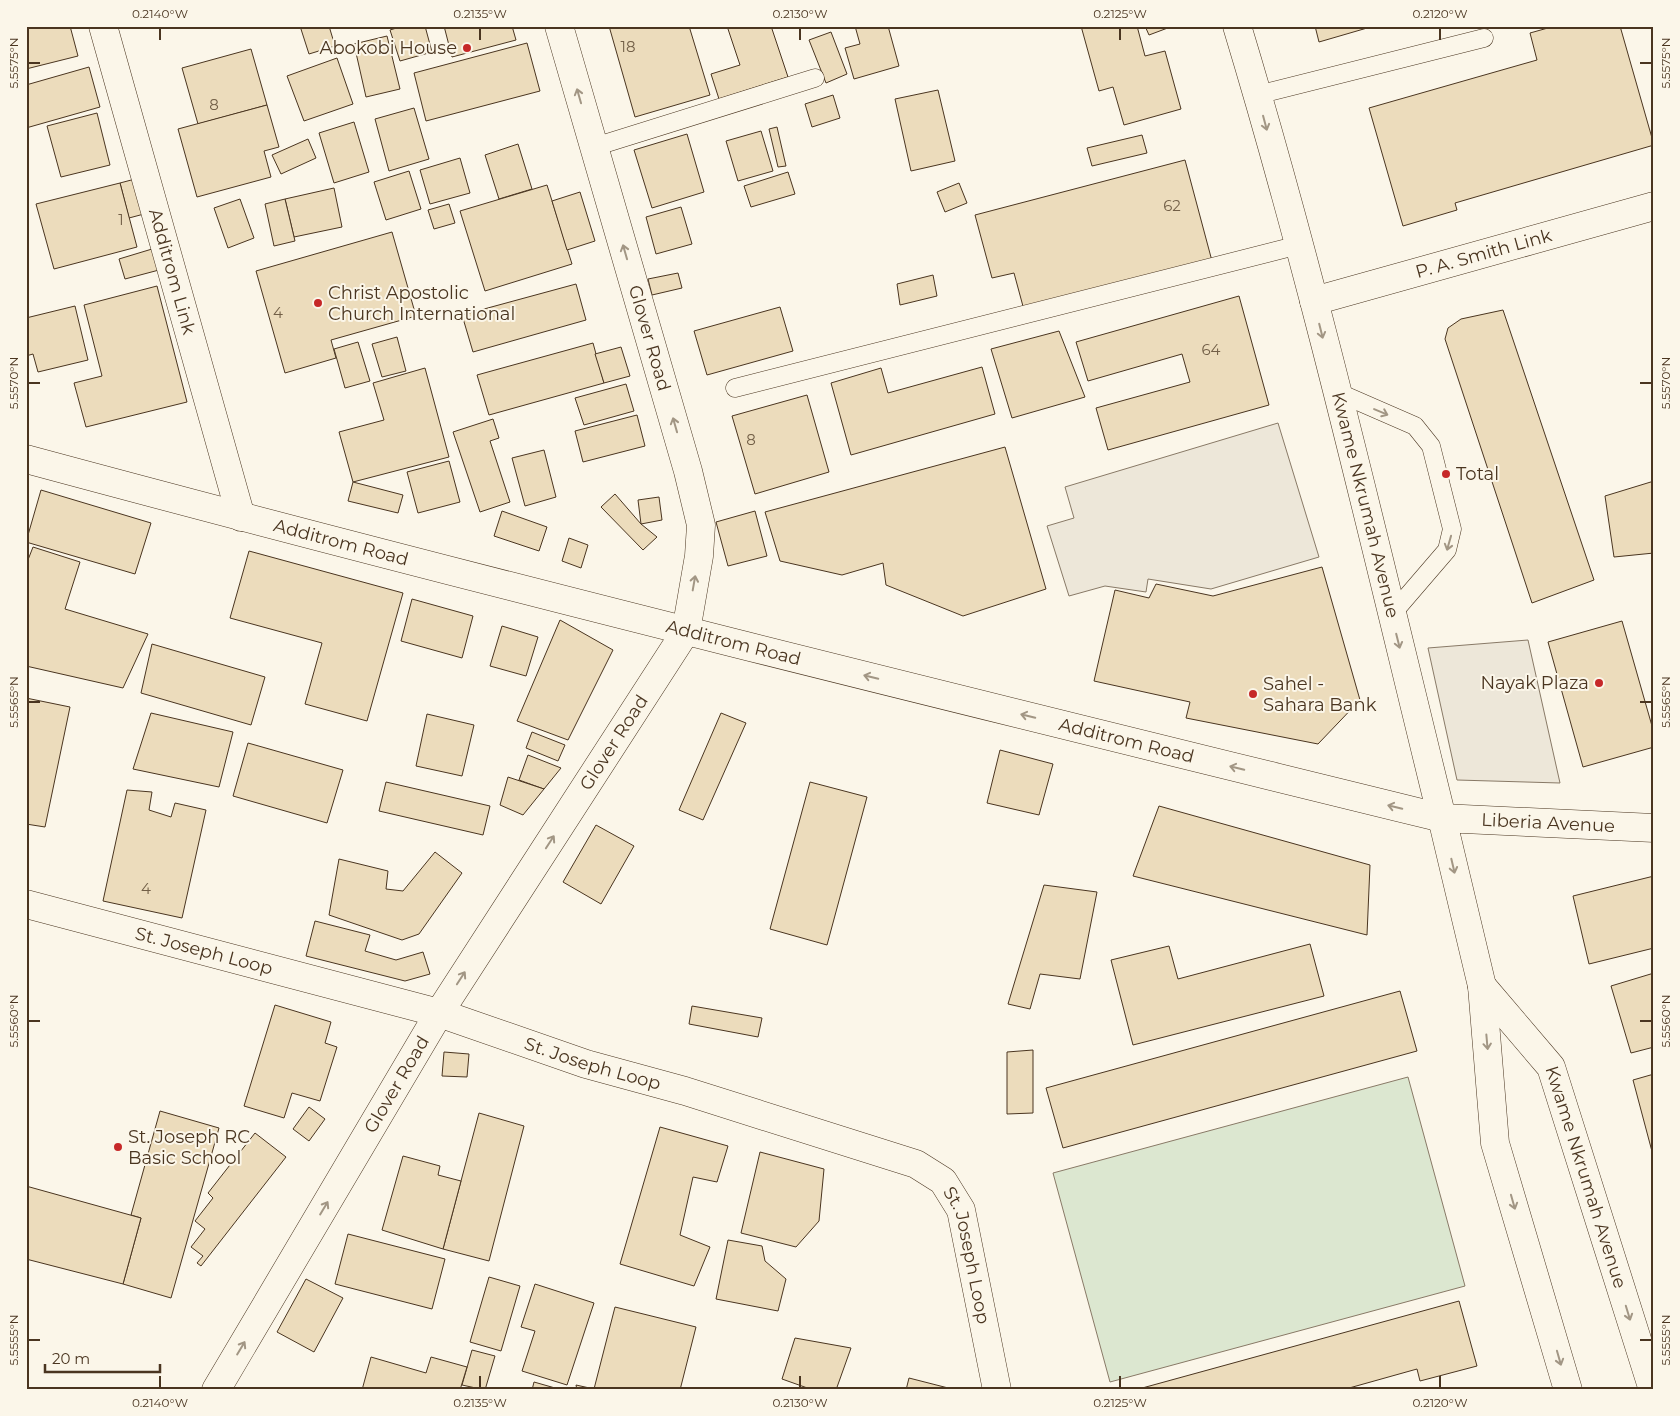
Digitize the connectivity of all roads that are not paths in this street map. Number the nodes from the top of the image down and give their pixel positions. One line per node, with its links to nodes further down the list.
1 (103, 26): 14 (street, Additrom Link)
2 (559, 26): 7 (street, Glover Road, one-way to 2)
3 (1236, 26): 6 (street, Kwame Nkrumah Avenue)
4 (1484, 38): 6 (lane)
5 (815, 78): 7 (lane)
6 (1257, 95): 9 (street, Kwame Nkrumah Avenue, one-way to 9)
7 (594, 147): 16 (street, Glover Road, one-way to 7)
8 (1654, 206): 10 (street, P. A. Smith Link)
9 (1299, 245): 10 (street, Kwame Nkrumah Avenue); 11 (lane)
10 (1314, 302): 12 (street, Kwame Nkrumah Avenue, one-way to 12)
11 (735, 388)
12 (1336, 392): 15 (street, Kwame Nkrumah Avenue); 15 (lane, one-way to 15)
13 (26, 459): 14 (street, Additrom Road)
14 (241, 517): 16 (street, Additrom Road)
15 (1392, 614): 17 (street, Kwame Nkrumah Avenue, one-way to 17)
16 (686, 632): 17 (street, Additrom Road, one-way to 16); 21 (street, Glover Road, one-way to 16)
17 (1442, 818): 18 (street, Liberia Avenue); 20 (street, Kwame Nkrumah Avenue, one-way to 20)
18 (1654, 828)
19 (26, 904): 21 (street, St. Joseph Loop)
20 (1482, 986): 24 (street, Kwame Nkrumah Avenue, one-way to 24); 25 (street, Kwame Nkrumah Avenue, one-way to 25)
21 (439, 1013): 22 (street, Glover Road, one-way to 21); 23 (street, St. Joseph Loop)
22 (216, 1390)
23 (997, 1390)
24 (1568, 1390)
25 (1653, 1390)

